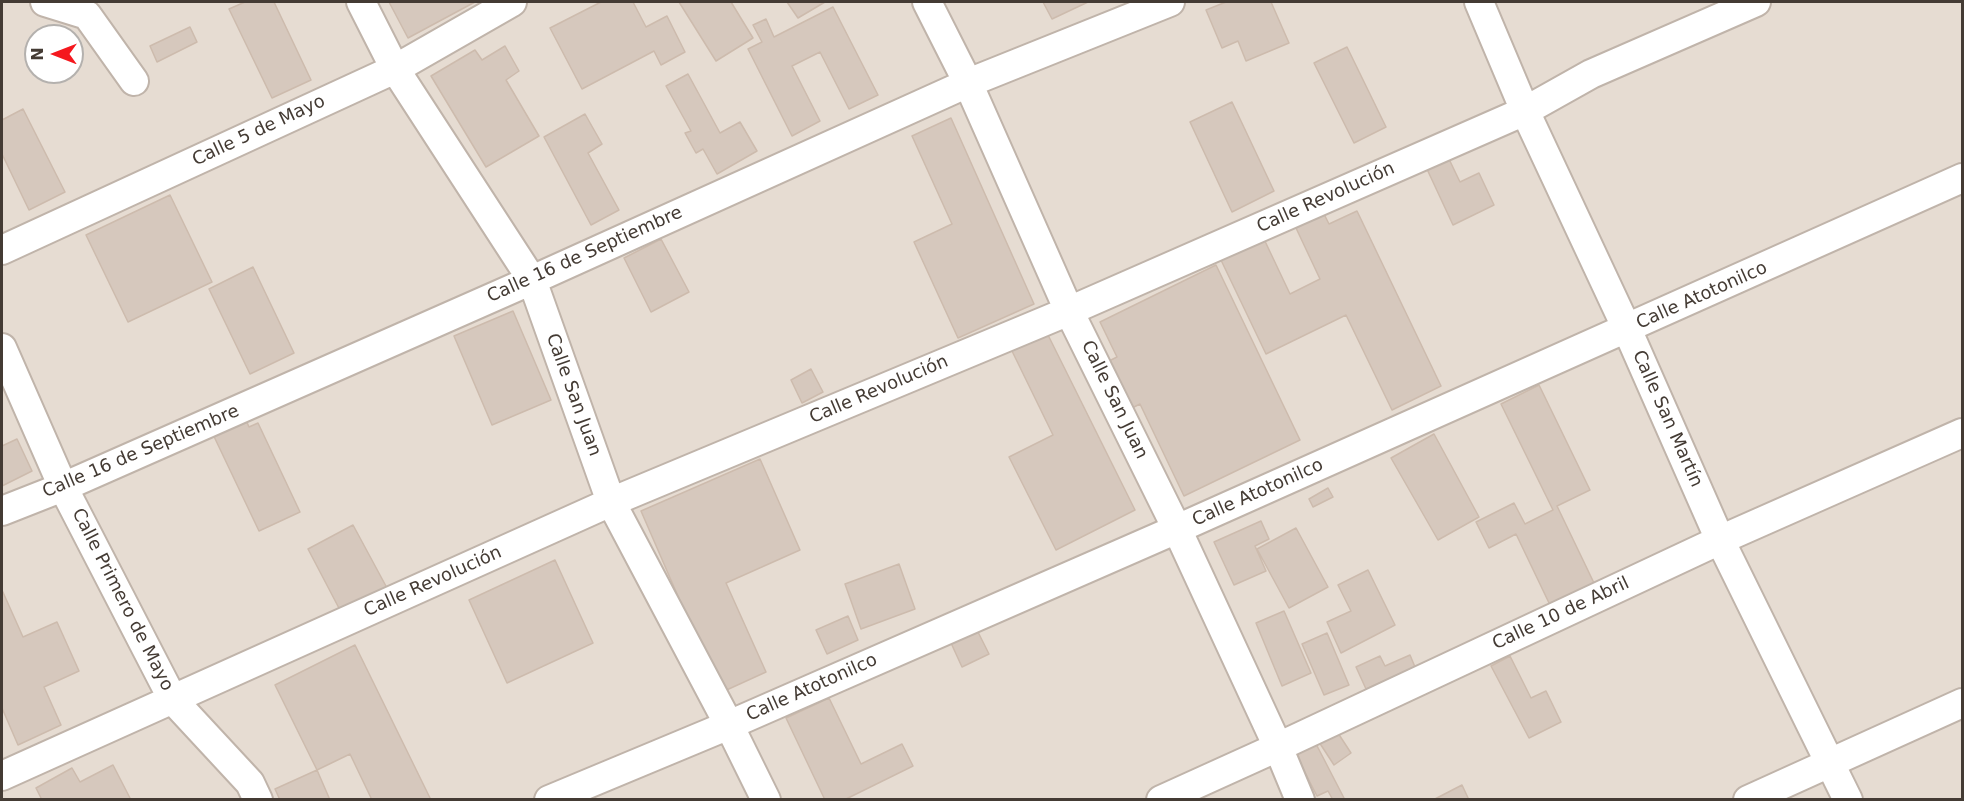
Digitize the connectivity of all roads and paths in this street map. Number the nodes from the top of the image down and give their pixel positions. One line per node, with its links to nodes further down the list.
1 (45, 2): 9 (street)
2 (361, 2): 8 (street, Calle San Juan)
3 (512, 2): 8 (street, Calle 5 de Mayo)
4 (927, 2): 10 (street, Calle San Juan)
5 (1170, 2): 10 (street, Calle 16 de Septiembre)
6 (1479, 2): 11 (street, Calle San Martín)
7 (1756, 2): 11 (street, Calle Revolución)
8 (395, 69): 13 (street, Calle 5 de Mayo); 14 (street, Calle San Juan)
9 (134, 81)
10 (968, 83): 14 (street, Calle 16 de Septiembre); 15 (street, Calle San Juan)
11 (1526, 111): 15 (street, Calle Revolución); 16 (street, Calle San Martín)
12 (1962, 178): 16 (street, Calle Atotonilco)
13 (2, 250)
14 (532, 280): 19 (street, Calle 16 de Septiembre); 20 (street, Calle San Juan)
15 (1069, 311): 20 (street, Calle Revolución); 22 (street, Calle San Juan)
16 (1627, 330): 22 (street, Calle Atotonilco); 23 (street, Calle San Martín)
17 (2, 348): 19 (street, Calle Primero de Mayo)
18 (1962, 433): 23 (street, Calle 10 de Abril)
19 (63, 487): 21 (street, Calle 16 de Septiembre); 24 (street, Calle Primero de Mayo)
20 (611, 501): 24 (street, Calle Revolución); 26 (street, Calle San Juan)
21 (2, 511)
22 (1177, 529): 26 (street, Calle Atotonilco); 27 (street, Calle San Juan)
23 (1720, 540): 27 (street, Calle 10 de Abril); 28 (street, Calle San Martín)
24 (173, 700): 29 (street, Calle Revolución); 30 (street, Calle Primero de Mayo)
25 (1962, 703): 28 (street)
26 (729, 725): 31 (street, Calle Atotonilco); 32 (street, Calle San Juan)
27 (1278, 747): 33 (street, Calle 10 de Abril); 34 (street, Calle San Juan)
28 (1829, 762): 35 (street); 36 (street, Calle San Martín)
29 (2, 776)
30 (258, 800)
31 (549, 800)
32 (766, 800)
33 (1161, 800)
34 (1300, 800)
35 (1748, 800)
36 (1848, 800)

